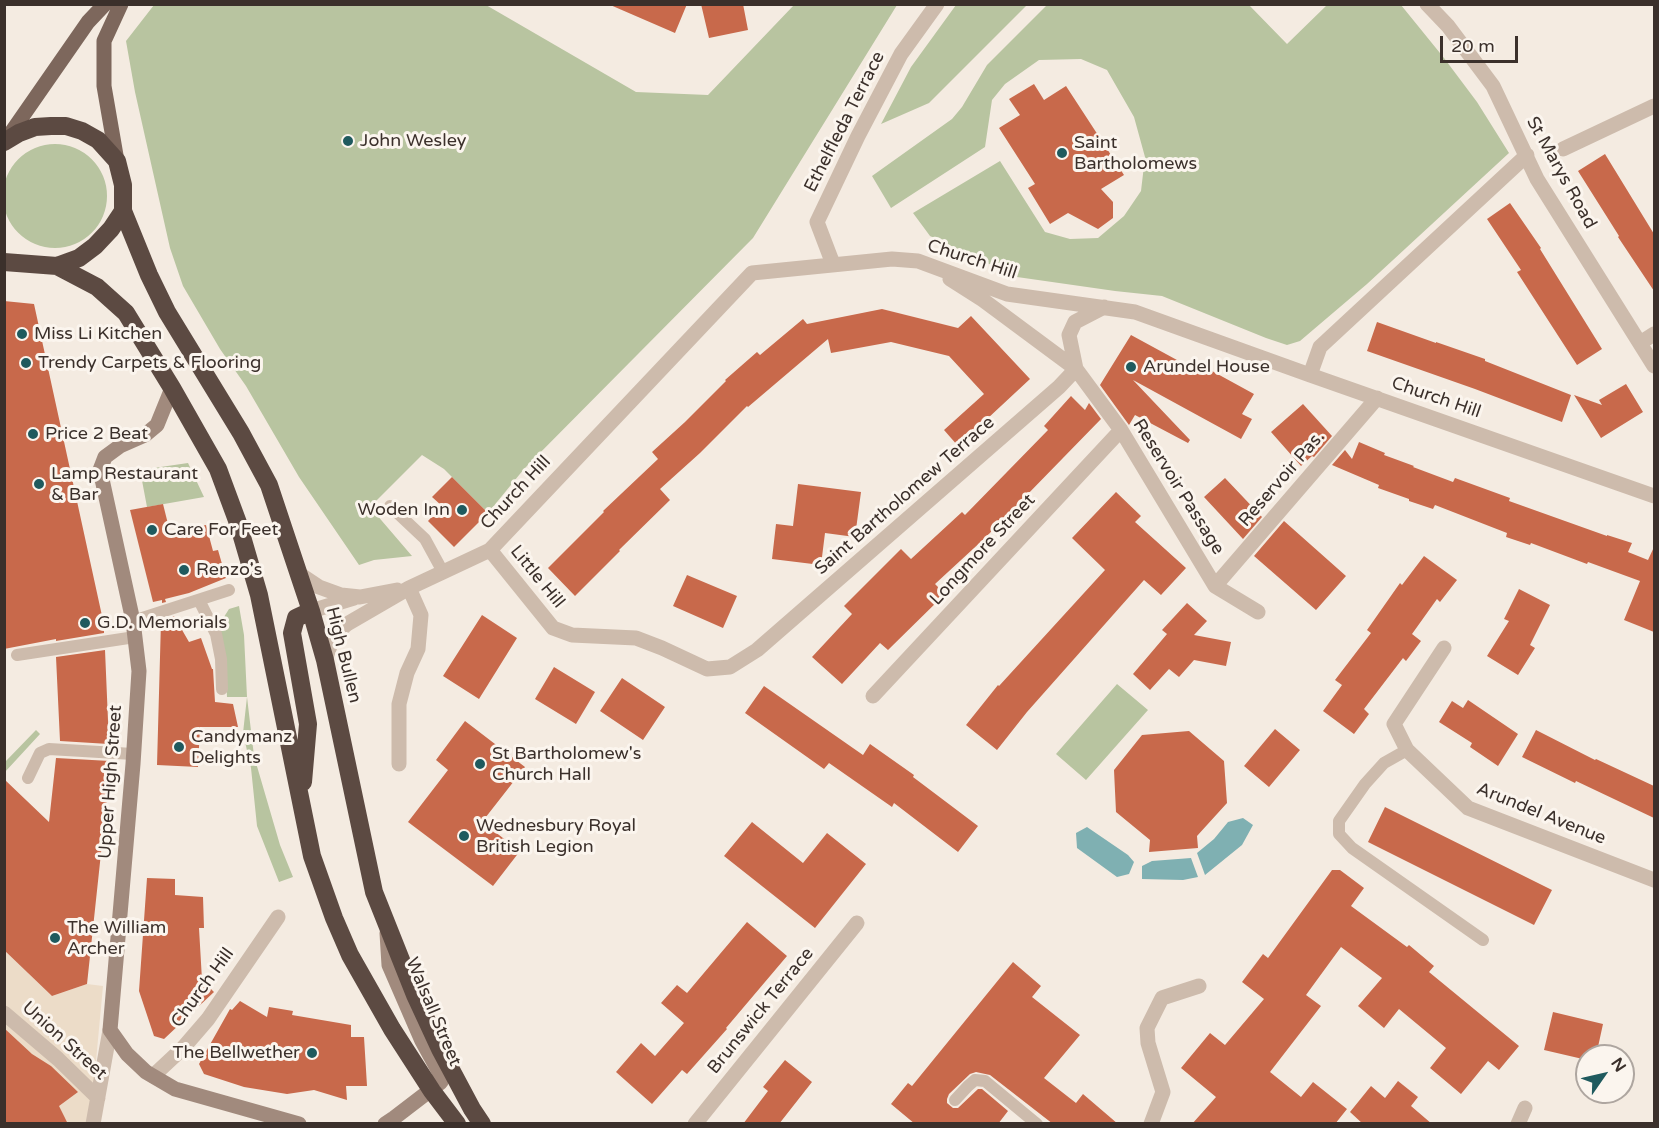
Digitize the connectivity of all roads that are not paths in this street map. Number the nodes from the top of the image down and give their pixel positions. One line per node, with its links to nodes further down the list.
1 (105, 4): 6 (main road)
2 (121, 4): 9 (main road)
3 (937, 4): 14 (street, Ethelfleda Terrace)
4 (1427, 4): 8 (street, St Marys Road)
5 (1654, 106): 7 (street)
6 (5, 141): 9 (highway)
7 (1563, 148)
8 (1527, 155): 18 (street, St Marys Road); 21 (street)
9 (117, 161): 10 (highway)
10 (123, 211): 15 (highway); 29 (highway, High Bullen)
11 (4, 248): 13 (highway)
12 (922, 262): 14 (street, Church Hill); 16 (street, Church Hill); 20 (street, Reservoir Passage)
13 (13, 263): 15 (highway)
14 (833, 264): 27 (street, Church Hill)
15 (57, 266): 22 (highway)
16 (1105, 307): 20 (street, Reservoir Passage); 21 (street, Church Hill)
17 (1654, 334): 18 (street)
18 (1640, 343): 19 (street, St Marys Road)
19 (1654, 366)
20 (1076, 369): 24 (street, Reservoir Passage); 40 (street, Saint Bartholomew Terrace)
21 (1310, 375): 23 (street, Church Hill)
22 (172, 388): 37 (street, Upper High Street); 49 (highway)
23 (1377, 398): 25 (street, Church Hill); 30 (street, Reservoir Pas.)
24 (1121, 430): 30 (street, Reservoir Passage); 44 (street, Longmore Street)
25 (1654, 496)
26 (390, 506): 28 (lane)
27 (490, 550): 28 (street, Church Hill); 40 (street, Little Hill)
28 (443, 572): 31 (street, Church Hill)
29 (298, 573): 33 (street, Church Hill); 35 (highway, High Bullen)
30 (1215, 586): 36 (street, Reservoir Passage)
31 (409, 588): 33 (street, Church Hill); 42 (street, Church Hill); 47 (street)
32 (229, 590): 34 (lane)
33 (360, 597): 35 (street, Church Hill)
34 (199, 600): 37 (lane); 43 (lane)
35 (311, 611): 42 (highway, High Bullen); 49 (highway)
36 (1258, 612)
37 (133, 621): 38 (street, Upper High Street)
38 (135, 637): 41 (lane); 46 (street, Upper High Street)
39 (1444, 648): 45 (street, Arundel Avenue)
40 (757, 650)
41 (17, 655)
42 (325, 660): 53 (highway, High Bullen)
43 (222, 689)
44 (873, 696)
45 (1407, 750): 50 (street, Arundel Avenue); 54 (lane)
46 (134, 754): 48 (lane); 57 (street, Upper High Street)
47 (399, 764)
48 (28, 778)
49 (302, 805): 59 (highway)
50 (1654, 879)
51 (278, 917): 58 (street, Church Hill)
52 (857, 923): 68 (street, Brunswick Terrace)
53 (387, 924): 59 (street, Walsall Street); 67 (highway, High Bullen)
54 (1483, 940)
55 (1199, 986): 70 (street)
56 (4, 1013): 60 (street, Union Street)
57 (110, 1030): 58 (street); 60 (street, Upper High Street)
58 (153, 1076): 64 (street)
59 (432, 1091): 65 (street, Walsall Street); 66 (highway)
60 (98, 1098): 63 (street, Upper High Street)
61 (955, 1100): 69 (lane)
62 (1525, 1108): 71 (street)
63 (93, 1124)
64 (299, 1124)
65 (385, 1124)
66 (458, 1124)
67 (482, 1124)
68 (695, 1124)
69 (1037, 1124)
70 (1151, 1124)
71 (1518, 1124)

